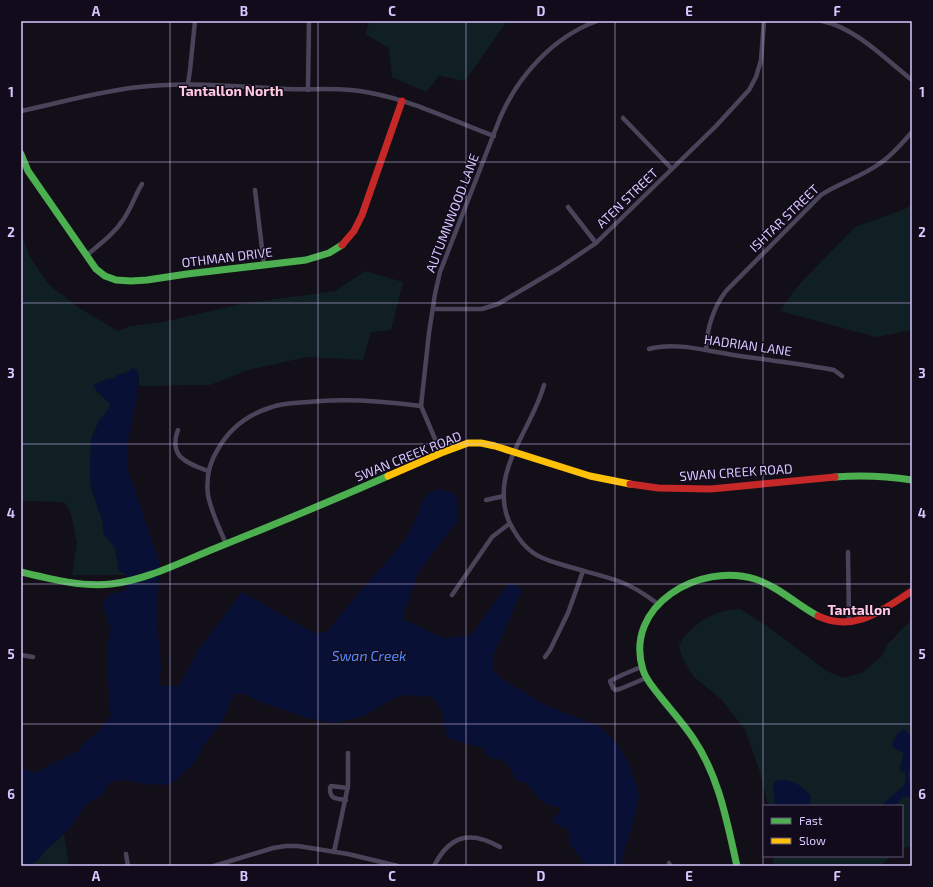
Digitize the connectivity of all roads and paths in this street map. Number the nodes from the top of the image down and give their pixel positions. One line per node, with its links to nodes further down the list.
1 (195, 21): 7 (street)
2 (309, 21): 8 (street)
3 (597, 21): 13 (street, AUTUMNWOOD LANE)
4 (764, 21): 15 (street, ATEN STREET)
5 (822, 21): 6 (street)
6 (912, 80)
7 (188, 84): 8 (street); 10 (street)
8 (308, 90): 9 (street)
9 (402, 101): 13 (street); 21 (street, OTHMAN DRIVE)
10 (21, 111)
11 (623, 118): 15 (street)
12 (912, 132): 24 (street, ISHTAR STREET)
13 (494, 136): 22 (street, AUTUMNWOOD LANE)
14 (21, 154): 20 (street, OTHMAN DRIVE)
15 (672, 169): 19 (street, ATEN STREET)
16 (142, 184): 20 (street)
17 (254, 190): 21 (street)
18 (568, 207): 19 (street)
19 (596, 243): 22 (street, ATEN STREET)
20 (87, 255): 21 (street, OTHMAN DRIVE)
21 (264, 265)
22 (434, 309): 27 (street, AUTUMNWOOD LANE)
23 (649, 349): 24 (street, HADRIAN LANE)
24 (706, 350): 25 (street, HADRIAN LANE)
25 (842, 376)
26 (544, 384): 29 (street)
27 (421, 406): 30 (street, AUTUMNWOOD LANE); 31 (street)
28 (178, 430): 31 (street)
29 (515, 452): 30 (street, SWAN CREEK ROAD); 32 (street, SWAN CREEK ROAD); 33 (street)
30 (441, 453): 36 (street, SWAN CREEK ROAD)
31 (208, 471): 36 (street)
32 (912, 480)
33 (504, 496): 34 (street); 35 (street)
34 (486, 500)
35 (509, 524): 38 (street); 41 (street)
36 (226, 544): 39 (street, SWAN CREEK ROAD)
37 (848, 552): 43 (street)
38 (583, 571): 42 (street); 46 (street)
39 (21, 572)
40 (912, 591): 43 (street)
41 (452, 595)
42 (658, 604): 43 (street); 47 (street)
43 (849, 621)
44 (21, 655): 45 (street)
45 (33, 657)
46 (544, 657)
47 (641, 667): 48 (street); 48 (street)
48 (646, 678): 59 (street)
49 (348, 753): 50 (street)
50 (348, 788): 51 (street); 51 (street)
51 (346, 800): 53 (street)
52 (500, 847): 58 (street)
53 (334, 852): 56 (street); 57 (street)
54 (126, 854): 55 (street)
55 (128, 866)
56 (214, 866)
57 (398, 866)
58 (434, 866)
59 (737, 866)

